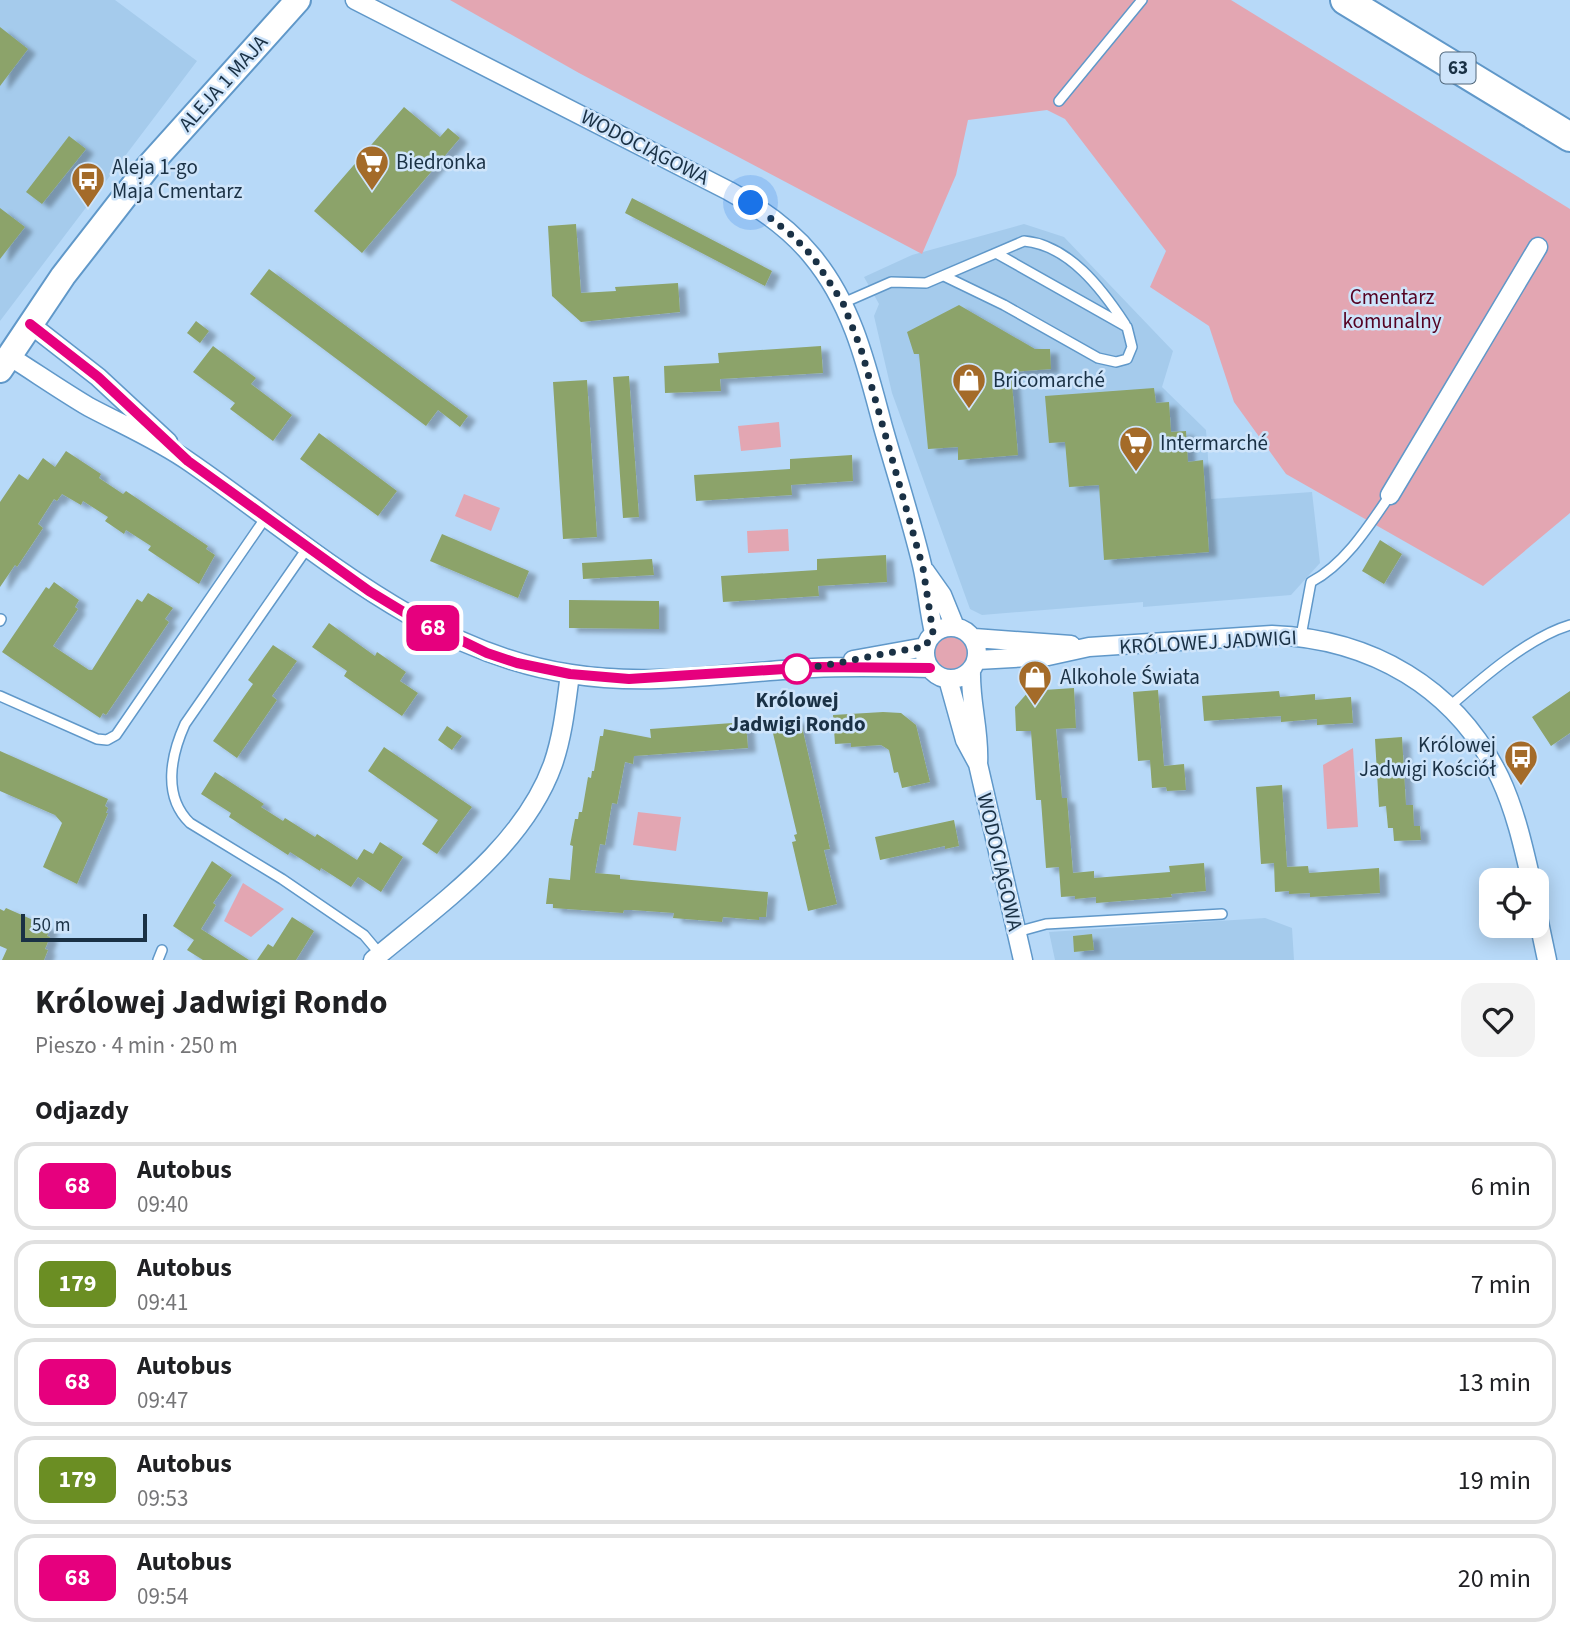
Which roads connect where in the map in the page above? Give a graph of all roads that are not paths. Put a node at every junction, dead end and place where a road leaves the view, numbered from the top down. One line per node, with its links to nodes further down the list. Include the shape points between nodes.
1 (299, 0): 11 (street, ALEJA 1 MAJA, via 147,167)
2 (355, 0): 10 (street, WODOCIĄGOWA, via 751,203 807,250)
3 (1142, 0): 5 (lane)
4 (1345, 0): 6 (main road, 63)
5 (1059, 101)
6 (1570, 136)
7 (1538, 247): 15 (street)
8 (996, 253): 9 (lane); 12 (lane); 12 (lane, via 1024,241 1040,242 1056,251 1087,275)
9 (944, 276): 10 (lane, via 926,283 891,282); 12 (lane, via 1098,358 1127,359 1132,347)
10 (843, 303): 18 (street, WODOCIĄGOWA, via 861,349)
11 (30, 324): 13 (street, ALEJA 1 MAJA); 14 (street, via 98,377)
12 (1126, 327)
13 (5, 363): 14 (street)
14 (188, 461): 16 (street)
15 (1390, 495): 21 (lane, via 1340,559 1311,582)
16 (266, 517): 17 (street); 30 (lane, via 116,735 97,739)
17 (308, 547): 28 (street, via 369,591 462,642 517,663); 38 (lane, via 185,724 174,755 172,787 179,811 190,823 282,878 364,935)
18 (923, 568): 20 (street, WODOCIĄGOWA, via 942,595); 23 (street, WODOCIĄGOWA)
19 (1570, 625): 31 (lane, via 1527,646)
20 (955, 627): 22 (street); 23 (street, via 943,628)
21 (1301, 636): 24 (street, KRÓLOWEJ JADWIGI); 31 (street, KRÓLOWEJ JADWIGI, via 1375,656 1425,686)
22 (974, 638): 24 (street, KRÓLOWEJ JADWIGI); 25 (street, via 978,653)
23 (929, 640): 26 (street); 27 (street, via 925,654)
24 (1089, 647): 25 (street, KRÓLOWEJ JADWIGI)
25 (974, 666): 29 (street, via 964,676); 32 (street, WODOCIĄGOWA, via 970,685 980,743)
26 (815, 667): 27 (street); 28 (street, via 629,679)
27 (930, 668): 29 (street)
28 (570, 674): 38 (street, via 558,748 531,808 495,856)
29 (947, 679): 32 (street, WODOCIĄGOWA, via 965,740)
30 (0, 696)
31 (1449, 707): 33 (street, KRÓLOWEJ JADWIGI, via 1500,778)
32 (978, 764): 35 (street, WODOCIĄGOWA)
33 (1528, 868)
34 (1222, 914): 35 (lane, via 1046,924)
35 (1017, 932): 40 (street, WODOCIĄGOWA)
36 (1542, 938): 41 (street)
37 (162, 950): 39 (lane)
38 (377, 957)
39 (158, 960)
40 (1023, 960)
41 (1547, 960)

